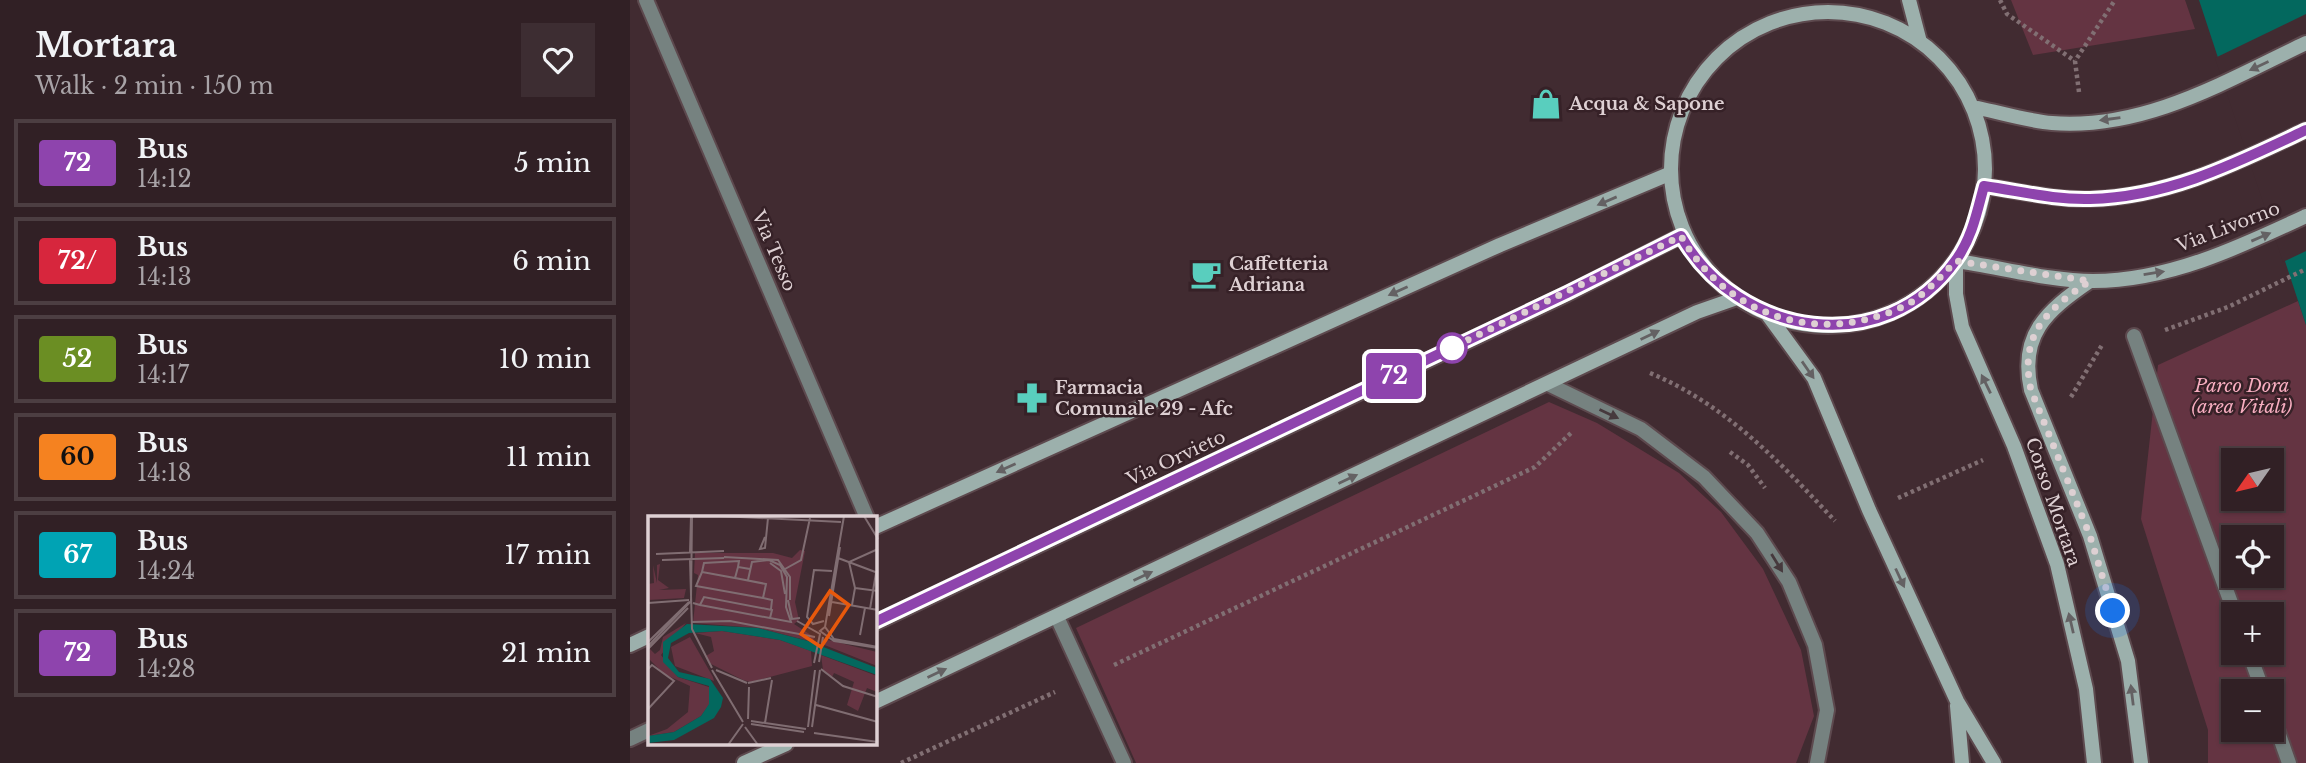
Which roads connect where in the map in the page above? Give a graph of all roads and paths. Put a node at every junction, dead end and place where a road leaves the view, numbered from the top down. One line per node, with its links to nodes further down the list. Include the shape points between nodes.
1 (646, 0): 24 (street, Via Tesso)
2 (1909, 0): 5 (main road)
3 (2000, 0): 7 (path, via 2007,14)
4 (1804, 4): 5 (main road, via 1861,14 1898,27); 10 (main road, via 1756,31 1722,58 1702,83 1674,142)
5 (1920, 42): 8 (main road, via 1961,82)
6 (2306, 43): 8 (main road, one-way to 8, via 2177,105 2135,115 2052,123)
7 (2075, 61)
8 (1978, 108): 11 (main road, via 1987,154)
9 (2306, 130): 11 (street, via 2168,189 2089,200)
10 (1670, 174): 13 (main road, via 1672,209); 25 (main road, one-way to 25)
11 (1984, 186): 14 (main road, via 1973,230)
12 (2306, 216): 17 (main road, Via Livorno, one-way to 12, via 2169,270 2216,256)
13 (1681, 236): 18 (main road, via 1707,273); 29 (street, Via Orvieto)
14 (1956, 261): 17 (main road, Via Livorno); 19 (main road, via 1912,302 1888,314 1846,324 1802,324); 45 (main road, Corso Mortara, one-way to 14, via 2086,690 2057,564 2014,446 1962,327)
15 (2306, 269): 16 (path)
16 (2291, 275)
17 (2090, 281): 46 (main road, one-way to 17, via 2128,661 2090,536 2031,390 2026,366 2029,345 2040,324 2064,298)
18 (1737, 298): 19 (main road); 22 (main road, one-way to 18, via 1697,312)
19 (1768, 315): 34 (main road, one-way to 34, via 1814,378)
20 (2134, 336): 27 (street)
21 (1646, 371): 26 (path, via 1681,386 1770,451)
22 (1548, 384): 23 (street); 28 (main road, one-way to 22)
23 (1597, 408): 32 (path, via 1535,467); 42 (street, one-way to 42, via 1641,429 1704,477 1757,533 1789,582 1815,645 1827,710)
24 (866, 516)
25 (877, 526)
26 (1840, 526)
27 (2231, 602)
28 (1057, 617): 32 (street); 33 (main road, one-way to 28)
29 (877, 621)
30 (648, 636): 31 (main road)
31 (630, 645)
32 (1086, 678): 40 (path); 41 (street)
33 (877, 701)
34 (1957, 701): 43 (main road); 44 (main road)
35 (648, 730): 36 (street)
36 (630, 739)
37 (2282, 742): 47 (street)
38 (782, 746): 39 (main road)
39 (744, 763)
40 (901, 763)
41 (1124, 763)
42 (1817, 763)
43 (1962, 763)
44 (1994, 763)
45 (2094, 763)
46 (2141, 763)
47 (2289, 763)

